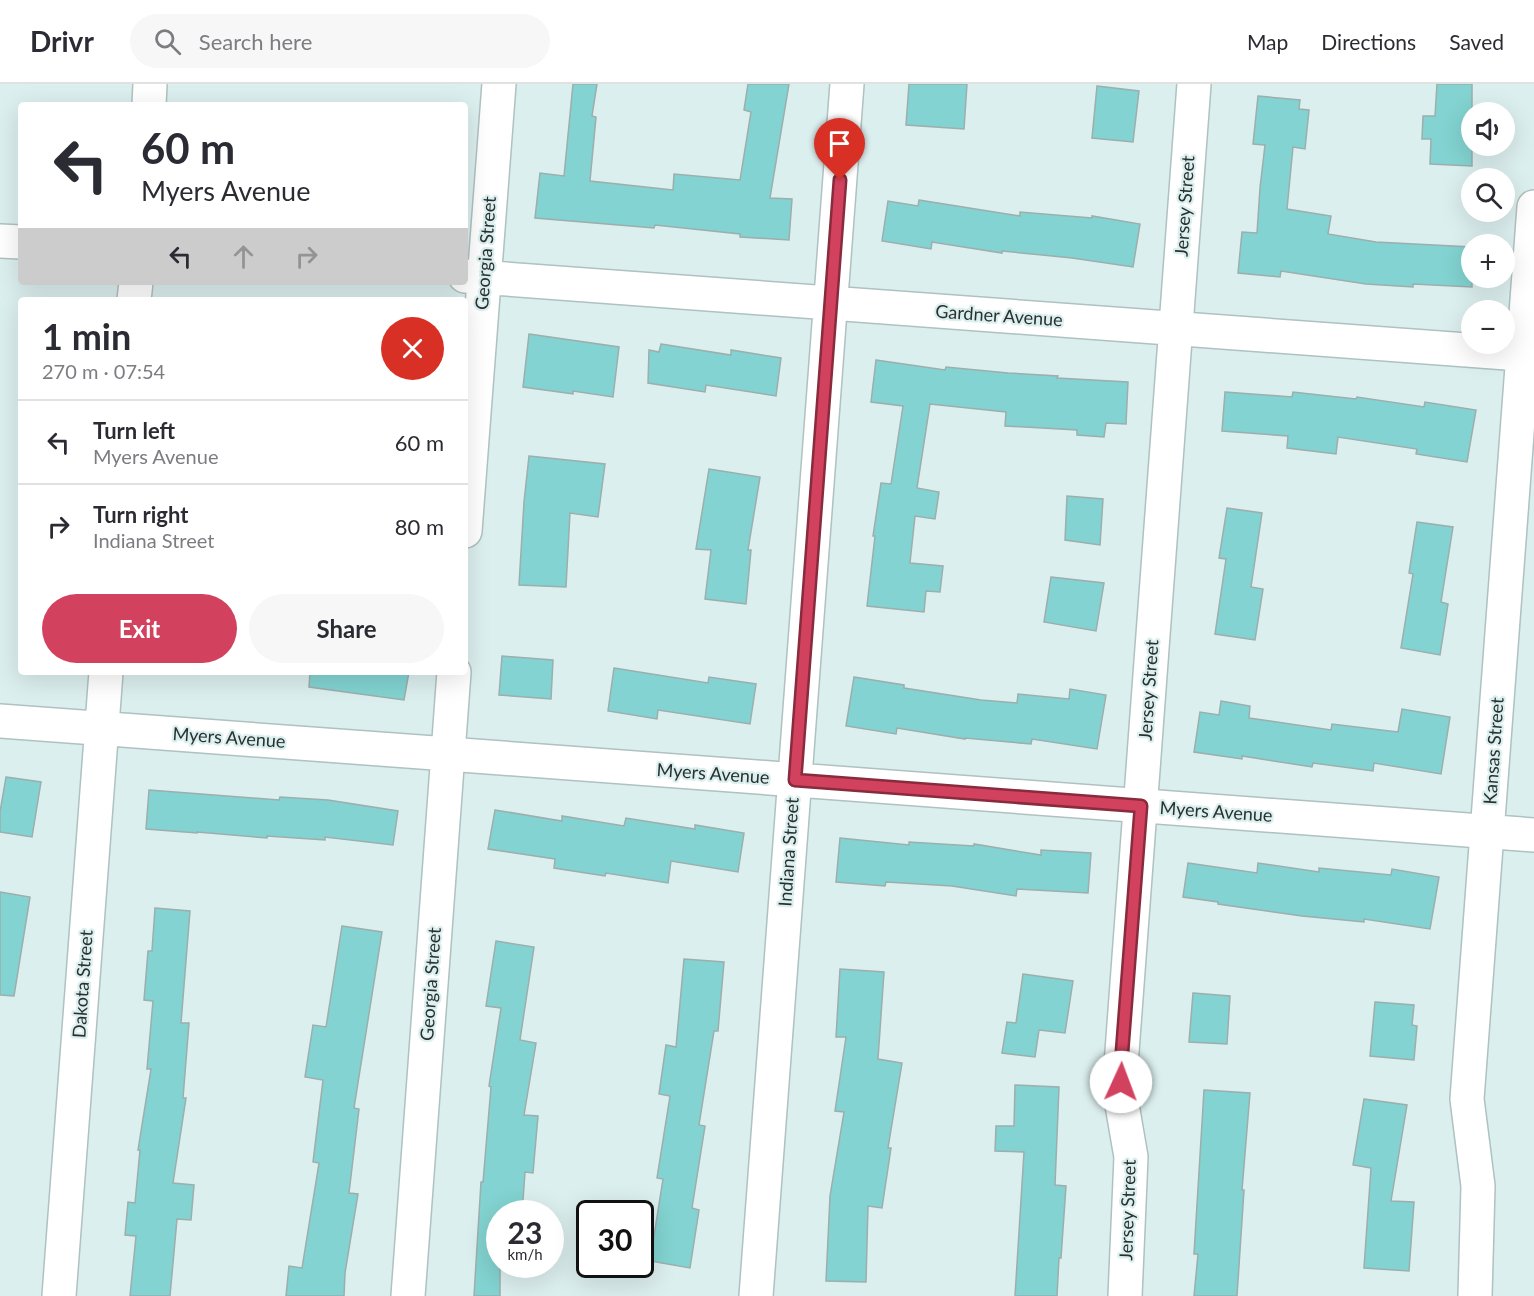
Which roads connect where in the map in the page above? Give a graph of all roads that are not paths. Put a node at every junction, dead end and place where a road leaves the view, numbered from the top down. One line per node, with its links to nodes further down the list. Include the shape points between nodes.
1 (150, 84): 5 (street)
2 (499, 84): 9 (street, Georgia Street)
3 (847, 84): 10 (street, Indiana Street)
4 (1194, 84): 11 (street, Jersey Street)
5 (149, 102)
6 (1534, 207): 12 (street, Kansas Street)
7 (0, 241): 8 (street)
8 (18, 242)
9 (475, 276): 10 (street, Gardner Avenue); 13 (street, Georgia Street)
10 (830, 303): 11 (street, Gardner Avenue); 19 (street, Indiana Street)
11 (1176, 329): 12 (street, Gardner Avenue); 20 (street, Jersey Street)
12 (1528, 355): 21 (street, Kansas Street)
13 (468, 454)
14 (106, 675): 17 (street, Dakota Street)
15 (454, 675): 18 (street, Georgia Street)
16 (0, 722): 17 (street, Myers Avenue)
17 (102, 729): 18 (street, Myers Avenue); 23 (street, Dakota Street)
18 (448, 754): 19 (street, Myers Avenue); 24 (street, Georgia Street)
19 (795, 780): 20 (street, Myers Avenue); 25 (street, Indiana Street)
20 (1141, 806): 21 (street, Myers Avenue); 26 (street, Jersey Street, via 1121,1065 1121,1099 1131,1157)
21 (1488, 832): 22 (street, Myers Avenue); 27 (street, Kansas Street, via 1467,1099 1478,1186)
22 (1534, 836)
23 (59, 1296)
24 (408, 1296)
25 (756, 1296)
26 (1125, 1296)
27 (1475, 1296)

